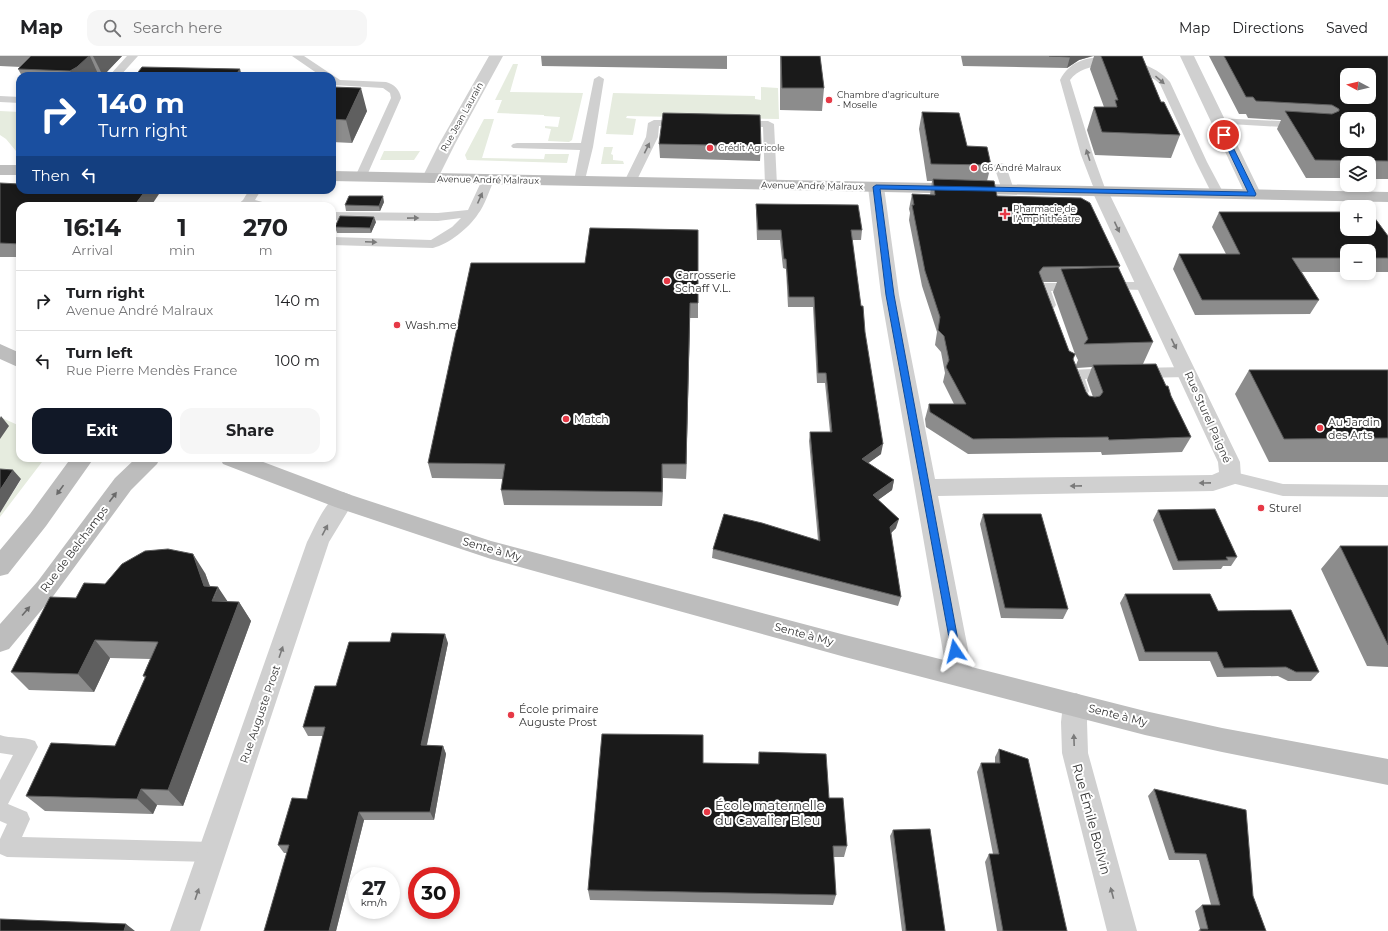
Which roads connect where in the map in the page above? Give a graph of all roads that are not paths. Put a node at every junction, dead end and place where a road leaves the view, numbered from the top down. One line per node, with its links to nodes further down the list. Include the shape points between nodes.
1 (133, 56): 5 (lane)
2 (297, 56): 6 (lane)
3 (496, 56): 22 (street, Rue Jean Laurain)
4 (1187, 56): 11 (street)
5 (118, 72)
6 (322, 72)
7 (599, 79): 16 (lane)
8 (336, 82): 21 (lane, via 386,85 395,92 396,98)
9 (0, 99): 10 (lane)
10 (16, 100)
11 (1218, 121): 14 (lane); 31 (street)
12 (698, 123): 25 (lane, one-way to 12, via 652,137 654,122)
13 (727, 124): 26 (lane, via 768,124)
14 (1308, 126)
15 (517, 146): 16 (lane)
16 (587, 147): 24 (lane)
17 (1000, 166): 28 (lane)
18 (0, 170): 19 (street)
19 (16, 170)
20 (336, 176): 21 (street, Avenue André Malraux)
21 (361, 177): 22 (street, Avenue André Malraux)
22 (430, 178): 23 (street, Avenue André Malraux)
23 (488, 180): 24 (street, Avenue André Malraux); 33 (lane, one-way to 23)
24 (580, 181): 25 (street, Avenue André Malraux)
25 (630, 182): 26 (street, Avenue André Malraux)
26 (771, 185): 27 (street, Avenue André Malraux)
27 (876, 187): 28 (street, Avenue André Malraux); 46 (street, via 890,295)
28 (1008, 190): 29 (street, Avenue André Malraux)
29 (1100, 192): 30 (street, Avenue André Malraux); 30 (lane, one-way to 30, via 1065,80 1074,66 1082,62 1107,60 1133,64 1164,82); 36 (street, Rue Sturel Paigné, one-way to 36)
30 (1218, 194): 31 (street, Avenue André Malraux)
31 (1253, 194): 32 (street, Avenue André Malraux)
32 (1388, 197)
33 (473, 213): 34 (lane, one-way to 33, via 438,217); 35 (lane, one-way to 33, via 433,244 456,230)
34 (336, 216)
35 (336, 241)
36 (1145, 286): 37 (lane, via 1043,288); 40 (street, Rue Sturel Paigné, one-way to 40)
37 (1054, 318)
38 (0, 351): 39 (street)
39 (16, 359)
40 (1186, 372): 41 (lane, via 1076,374); 45 (street, Rue Sturel Paigné, via 1229,462)
41 (1088, 406)
42 (80, 462): 49 (street, one-way to 49)
43 (145, 462): 50 (street, Rue de Belchamps, one-way to 43, via 46,588 124,484)
44 (242, 462): 48 (street, Sente à My)
45 (1230, 477): 46 (street, Rue Sturel Paigné, one-way to 46, via 1213,483); 47 (lane, via 1283,490)
46 (926, 488): 51 (street)
47 (1388, 491)
48 (343, 501): 51 (street, Sente à My, via 491,550); 57 (street, Rue Auguste Prost, one-way to 48, via 318,542)
49 (0, 567)
50 (0, 641)
51 (960, 675): 52 (street, Sente à My)
52 (1076, 705): 54 (street, Sente à My, via 1222,740); 59 (street, Rue Émile Boilvin, one-way to 52, via 1075,753)
53 (0, 744): 55 (lane, via 28,747)
54 (1388, 772)
55 (0, 800)
56 (0, 811): 57 (lane, via 20,819 7,847)
57 (212, 852): 58 (street, Rue Auguste Prost, one-way to 57)
58 (185, 931)
59 (1122, 931)

